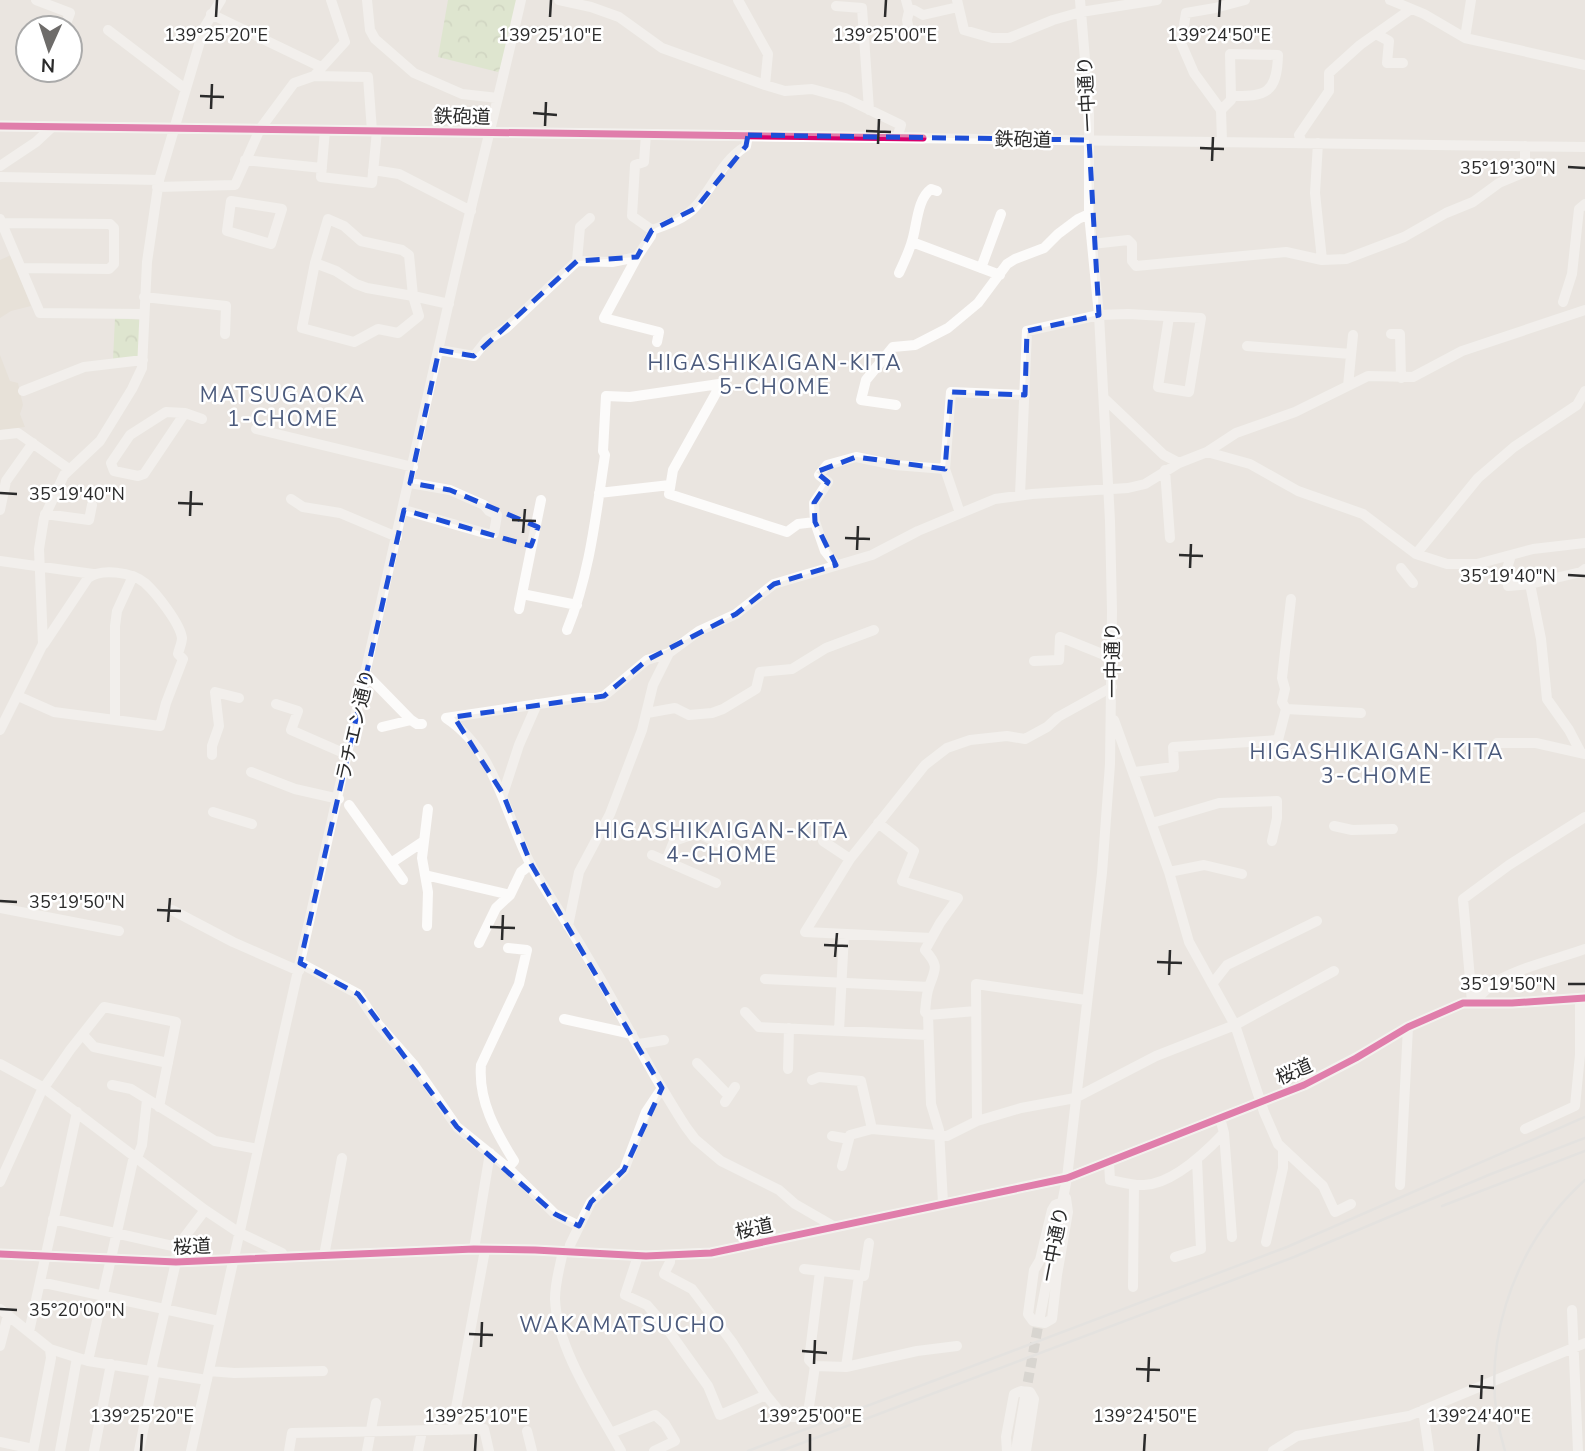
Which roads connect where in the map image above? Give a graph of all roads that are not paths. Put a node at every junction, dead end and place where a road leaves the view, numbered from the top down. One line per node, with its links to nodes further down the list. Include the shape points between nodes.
1 (36, 0): 20 (street)
2 (221, 0): 21 (street)
3 (331, 0): 28 (street, via 345,40)
4 (367, 0): 33 (street, via 374,39 414,73 462,93)
5 (521, 0): 33 (street, ラチエン通り)
6 (559, 0): 30 (street, via 619,18 662,48)
7 (738, 0): 30 (street, via 768,54)
8 (906, 0): 18 (street)
9 (1080, 0): 19 (street, 一中通り)
10 (1157, 0): 19 (street)
11 (1245, 0): 15 (street)
12 (1390, 0): 16 (street)
13 (1471, 0): 25 (street)
14 (958, 3): 18 (street, via 923,15); 19 (street, via 964,30 992,38 1009,38)
15 (1216, 4): 35 (street, via 1186,13 1181,43 1194,73)
16 (1407, 5): 24 (street); 25 (street)
17 (836, 6): 34 (street, via 862,8)
18 (909, 11): 23 (street)
19 (1081, 12): 46 (street, 一中通り)
20 (70, 14)
21 (211, 14): 28 (street); 31 (street)
22 (108, 30): 31 (street)
23 (909, 31)
24 (1376, 34): 26 (street, via 1389,41 1387,63); 48 (street, via 1329,73 1329,91 1299,135)
25 (1465, 38): 27 (street)
26 (1403, 63)
27 (1585, 65)
28 (321, 67): 29 (street)
29 (314, 76): 39 (street, via 294,83); 41 (street, via 368,76)
30 (765, 85): 34 (street, via 785,91 813,89)
31 (184, 88): 38 (street)
32 (1231, 96): 32 (street, via 1230,54 1278,55 1268,92 1257,97); 35 (street)
33 (498, 98): 42 (street, ラチエン通り)
34 (869, 110): 45 (street, via 901,125)
35 (1221, 110): 47 (street)
36 (0, 126): 37 (street, 鉄砲道)
37 (52, 127): 38 (street, 鉄砲道); 53 (street)
38 (172, 128): 39 (street, 鉄砲道); 57 (street)
39 (260, 129): 40 (street, 鉄砲道); 52 (street)
40 (326, 130): 41 (street, 鉄砲道); 54 (street)
41 (375, 131): 42 (street, 鉄砲道); 55 (street)
42 (490, 132): 43 (street, 鉄砲道); 62 (street, ラチエン通り)
43 (646, 134): 44 (street, 鉄砲道); 67 (street, via 644,162 635,165 632,216)
44 (748, 135): 45 (street, 鉄砲道); 67 (street, via 746,146 714,178 695,208)
45 (897, 138): 46 (street, 鉄砲道)
46 (1089, 140): 47 (street, 鉄砲道); 64 (street, 一中通り)
47 (1222, 142): 48 (street, 鉄砲道)
48 (1302, 143): 49 (street, 鉄砲道)
49 (1318, 143): 50 (street, 鉄砲道); 71 (street, via 1315,193)
50 (1525, 146): 51 (street, 鉄砲道); 71 (street, via 1525,172 1473,202 1355,257)
51 (1585, 147)
52 (245, 160): 54 (street); 58 (street)
53 (0, 166)
54 (322, 168): 55 (street, via 321,177 372,183)
55 (373, 170): 62 (street, via 400,174)
56 (0, 177): 57 (street)
57 (158, 183): 58 (street); 79 (street)
58 (235, 185): 60 (street)
59 (937, 191): 68 (street, via 927,192)
60 (231, 201): 60 (street, via 227,231 271,244 282,209)
61 (1585, 204): 80 (street, via 1579,209 1573,274)
62 (471, 211): 81 (street, ラチエン通り)
63 (1002, 214): 75 (street)
64 (1089, 214): 69 (street, 一中通り); 77 (street, via 1044,248 1007,264)
65 (590, 218): 72 (street, via 580,228)
66 (1, 221): 74 (street); 74 (street, via 110,224 114,228 114,264 109,269)
67 (652, 230): 70 (street)
68 (912, 242): 75 (street); 76 (street)
69 (1092, 244): 71 (street, via 1128,240 1136,266 1286,252); 84 (street, 一中通り)
70 (637, 257): 72 (street); 89 (street, via 604,318 659,332)
71 (1322, 260)
72 (577, 261): 91 (street, via 474,356)
73 (315, 263): 78 (street, via 356,285); 78 (street, via 328,219 361,241 409,255); 78 (street, via 302,328 354,342 378,329 398,333 419,316)
74 (21, 268): 83 (street, via 40,313)
75 (981, 268): 77 (street)
76 (899, 273)
77 (1000, 275): 100 (street, via 978,303 948,328 915,345 893,347 872,372 861,400)
78 (413, 296): 81 (street)
79 (144, 297): 83 (street); 86 (street, via 226,306)
80 (1563, 302)
81 (449, 304): 91 (street, ラチエン通り)
82 (1585, 310): 94 (street, via 1462,351 1419,375)
83 (143, 314): 93 (street)
84 (1099, 315): 85 (street); 98 (street, via 1027,331); 99 (street, 一中通り)
85 (1169, 317): 85 (street, via 1158,387 1189,392 1201,318)
86 (225, 334)
87 (1391, 334): 94 (street, via 1400,334)
88 (1353, 335): 92 (street)
89 (657, 342)
90 (1247, 346): 92 (street)
91 (439, 350): 110 (street, ラチエン通り)
92 (1351, 354): 95 (street)
93 (143, 360): 96 (street, via 84,367); 105 (street, via 132,389)
94 (1401, 378): 95 (street, via 1375,375)
95 (1348, 386): 108 (street, via 1236,433)
96 (23, 391)
97 (1585, 391): 130 (street, via 1577,405 1514,447 1478,478)
98 (1025, 395): 111 (street, via 951,392); 118 (street)
99 (1104, 398): 109 (street, via 1164,455); 116 (street, 一中通り)
100 (896, 405)
101 (185, 413): 102 (street); 107 (street, via 166,412 130,435); 107 (street, via 144,474 114,471 111,463)
102 (202, 419)
103 (256, 429): 110 (street)
104 (0, 435): 106 (street, via 18,433)
105 (100, 441): 107 (street); 112 (street)
106 (33, 443): 112 (street); 122 (street, via 6,481)
107 (122, 446)
108 (1207, 452): 109 (street); 130 (street, via 1250,464 1298,491 1363,514)
109 (1179, 463): 113 (street)
110 (413, 467): 114 (street, ラチエン通り)
111 (945, 468): 124 (street); 126 (street, via 856,457 827,465 819,475 828,482 814,503)
112 (69, 469): 125 (street)
113 (1165, 470): 116 (street, via 1145,484); 128 (street)
114 (410, 483): 123 (street, ラチエン通り); 123 (street, via 450,490 484,505 497,515 494,533)
115 (670, 485): 117 (street); 117 (street, via 673,470 719,384 606,397); 126 (street, via 669,494 787,532 798,524)
116 (1108, 491): 118 (street); 149 (street, 一中通り)
117 (599, 494): 143 (street)
118 (1020, 495): 124 (street)
119 (291, 499): 127 (street)
120 (541, 500): 141 (street)
121 (92, 505): 125 (street, via 89,524)
122 (0, 510)
123 (404, 510): 127 (street, ラチエン通り)
124 (960, 513): 134 (street, via 886,550)
125 (45, 514): 133 (street)
126 (815, 522): 134 (street, via 825,551)
127 (397, 537): 151 (street, ラチエン通り)
128 (1170, 538)
129 (1585, 543): 131 (street)
130 (1416, 554): 131 (street, via 1466,566)
131 (1511, 555): 140 (street, via 1508,586)
132 (0, 561): 133 (street)
133 (39, 565): 137 (street); 147 (street)
134 (836, 565): 148 (street, via 774,584 736,614 699,631)
135 (1401, 568): 139 (street)
136 (1585, 569): 140 (street)
137 (93, 574): 138 (street); 147 (street)
138 (133, 576): 161 (street, via 115,626); 161 (street, via 144,582 168,612 182,639 178,654 183,659 160,726)
139 (1413, 583)
140 (1530, 584): 167 (street, via 1547,699)
141 (522, 594): 143 (street); 144 (street)
142 (1291, 599): 157 (street, via 1282,678)
143 (578, 605): 146 (street)
144 (519, 609)
145 (874, 629): 158 (street, via 826,648 792,669 760,673 756,688 723,709 689,715 675,708)
146 (568, 630)
147 (43, 644): 153 (street)
148 (668, 653): 156 (street, via 647,660 604,696); 158 (street, via 653,685)
149 (1112, 658): 150 (street, via 1060,637 1059,660); 152 (street, 一中通り)
150 (1034, 661)
151 (366, 674): 162 (street); 169 (street, ラチエン通り)
152 (1112, 687): 159 (street, 一中通り); 179 (street, via 1025,739 975,739 947,748 915,774)
153 (18, 696): 161 (street, via 54,712); 165 (street)
154 (239, 698): 168 (street, via 215,692 219,726)
155 (276, 704): 169 (street, via 298,711 291,730)
156 (537, 704): 172 (street); 172 (street, via 446,718 468,734)
157 (1286, 709): 160 (street); 171 (street, via 1278,740 1173,747 1174,767)
158 (647, 713): 202 (street, via 604,829 579,872)
159 (1112, 713): 171 (street); 216 (street, 一中通り, via 1105,838)
160 (1361, 713)
161 (115, 720)
162 (411, 720): 163 (street); 164 (street)
163 (422, 724)
164 (382, 727)
165 (0, 730)
166 (1497, 743): 167 (street, via 1536,743)
167 (1583, 753)
168 (212, 755)
169 (348, 755): 173 (street, ラチエン通り)
170 (251, 772): 173 (street)
171 (1135, 772): 178 (street)
172 (503, 794): 191 (street)
173 (339, 799): 209 (street, ラチエン通り)
174 (349, 804): 190 (street)
175 (428, 809): 183 (street)
176 (214, 812): 180 (street)
177 (1585, 817): 217 (street, via 1463,899)
178 (1152, 822): 185 (street, via 1219,803 1277,801); 192 (street)
179 (878, 823): 187 (street); 205 (street, via 914,851 902,881 958,898)
180 (253, 824)
181 (1334, 826): 182 (street)
182 (1393, 829)
183 (424, 841): 190 (street); 194 (street)
184 (823, 841): 187 (street)
185 (1272, 841)
186 (652, 855): 189 (street)
187 (850, 859): 204 (street, via 805,932)
188 (740, 860): 189 (street, via 735,850 697,833 674,841)
189 (666, 861): 196 (street)
190 (391, 863): 195 (street)
191 (531, 864): 197 (street, via 521,872); 202 (street)
192 (1169, 872): 193 (street, via 1204,865); 213 (street, via 1189,942)
193 (1242, 874)
194 (425, 875): 197 (street); 201 (street)
195 (403, 880)
196 (716, 883)
197 (510, 895): 206 (street, via 491,916)
198 (0, 908): 203 (street)
199 (172, 910): 209 (street, via 233,942)
200 (1317, 921): 213 (street, via 1227,965)
201 (427, 926)
202 (568, 926): 226 (street)
203 (119, 931)
204 (844, 934): 205 (street); 212 (street)
205 (931, 938): 214 (street, via 925,950 935,961 936,974)
206 (479, 943)
207 (508, 948): 261 (street, via 527,950 523,973 480,1075 493,1126 514,1161)
208 (1585, 949): 217 (street, via 1505,977)
209 (300, 967): 253 (street, ラチエン通り); 255 (street, via 358,995 457,1127)
210 (1334, 971): 222 (street)
211 (765, 979): 212 (street)
212 (842, 982): 214 (street); 225 (street)
213 (1212, 984): 222 (street)
214 (929, 986): 220 (street)
215 (1583, 998): 217 (street); 248 (street, via 1575,1106)
216 (1086, 1000): 218 (street, via 976,984); 240 (street, 一中通り)
217 (1472, 1002): 223 (street, 桜道)
218 (976, 1011): 220 (street); 246 (street)
219 (745, 1012): 224 (street, via 759,1027)
220 (928, 1015): 228 (street)
221 (564, 1019): 226 (street)
222 (1235, 1025): 240 (street, via 1156,1056); 242 (street)
223 (1408, 1027): 242 (street, 桜道, via 1330,1072); 265 (street)
224 (789, 1028): 225 (street); 234 (street)
225 (839, 1031): 228 (street)
226 (632, 1034): 230 (street)
227 (83, 1035): 232 (street, via 94,1047); 232 (street, via 104,1007 177,1023); 237 (street)
228 (928, 1035): 251 (street, via 931,1104)
229 (664, 1040): 230 (street)
230 (639, 1044): 238 (street)
231 (0, 1063): 237 (street)
232 (168, 1063): 243 (street)
233 (697, 1063): 239 (street)
234 (788, 1069)
235 (812, 1080): 247 (street, via 861,1081)
236 (112, 1086): 241 (street, via 131,1089)
237 (44, 1088): 244 (street); 263 (street)
238 (662, 1088): 271 (street, via 646,1112 625,1170 591,1202); 272 (street, via 695,1139 721,1161)
239 (730, 1095)
240 (1075, 1098): 246 (street); 262 (street, 一中通り)
241 (147, 1100): 243 (street); 256 (street, via 142,1145)
242 (1261, 1102): 245 (street, 桜道); 254 (street)
243 (159, 1107): 253 (street, via 215,1141)
244 (77, 1112): 256 (street); 270 (street)
245 (1220, 1118): 249 (street); 259 (street, 桜道)
246 (977, 1121): 251 (street)
247 (872, 1129): 251 (street); 252 (street)
248 (1525, 1129)
249 (1223, 1133): 258 (street); 275 (street)
250 (832, 1136): 252 (street)
251 (938, 1136): 267 (street)
252 (849, 1139): 260 (street)
253 (258, 1149): 273 (street, ラチエン通り)
254 (1283, 1149): 268 (street, via 1323,1186 1335,1212); 276 (street)
255 (490, 1153): 261 (street); 279 (street)
256 (135, 1157): 269 (street); 274 (street)
257 (342, 1158): 282 (street)
258 (1197, 1160): 264 (street, via 1162,1180); 286 (street, via 1201,1249)
259 (1109, 1162): 262 (street, 桜道); 264 (street, via 1110,1180)
260 (842, 1166)
261 (508, 1168): 271 (street, via 555,1214)
262 (1067, 1178): 266 (street, 一中通り); 267 (street, 桜道)
263 (0, 1182)
264 (1134, 1185): 295 (street)
265 (1400, 1185)
266 (1064, 1196): 266 (street, via 1068,1212 1052,1319 1033,1321 1028,1314 1034,1270 1052,1210); 300 (street, 一中通り)
267 (943, 1203): 272 (street, 桜道)
268 (1350, 1204)
269 (205, 1210): 273 (street); 278 (street)
270 (53, 1219): 274 (street); 285 (street)
271 (579, 1226): 280 (street)
272 (835, 1227): 284 (street, 桜道, via 711,1253)
273 (238, 1232): 287 (street); 289 (street, ラチエン通り)
274 (116, 1234): 278 (street); 288 (street)
275 (1232, 1237)
276 (1266, 1242)
277 (869, 1243): 293 (street, via 864,1276)
278 (177, 1247): 290 (street)
279 (480, 1250): 280 (street, 桜道); 282 (street, 桜道); 320 (street)
280 (566, 1251): 283 (street, 桜道); 324 (street, via 555,1283 556,1310 571,1357)
281 (0, 1254): 285 (street, 桜道)
282 (324, 1256): 287 (street, 桜道)
283 (638, 1256): 284 (street, 桜道); 316 (street, via 625,1295 647,1305 666,1327 708,1386 720,1415)
284 (670, 1256): 316 (street, via 664,1274 692,1289)
285 (45, 1257): 288 (street, 桜道); 294 (street)
286 (1175, 1257)
287 (285, 1258): 289 (street, 桜道)
288 (111, 1260): 290 (street, 桜道); 296 (street)
289 (233, 1260): 290 (street, 桜道); 301 (street, ラチエン通り)
290 (176, 1262): 297 (street)
291 (804, 1269): 292 (street)
292 (820, 1271): 293 (street); 311 (street, via 809,1360)
293 (859, 1276): 312 (street)
294 (40, 1282): 296 (street); 302 (street)
295 (1133, 1287)
296 (103, 1296): 297 (street); 309 (street)
297 (165, 1310): 301 (street); 313 (street)
298 (1572, 1310): 307 (street)
299 (4, 1312): 302 (street); 304 (street)
300 (1040, 1316)
301 (219, 1321): 315 (street, ラチエン通り)
302 (29, 1332): 306 (street)
303 (1585, 1343): 307 (street)
304 (0, 1346)
305 (957, 1346): 312 (street)
306 (50, 1349): 308 (street); 327 (street)
307 (1572, 1349): 319 (street); 345 (street)
308 (77, 1358): 309 (street); 329 (street)
309 (88, 1361): 310 (street)
310 (111, 1364): 313 (street); 330 (street)
311 (815, 1366): 312 (street); 316 (street, via 808,1413 803,1417 784,1417)
312 (846, 1367)
313 (153, 1370): 315 (street); 331 (street)
314 (323, 1371): 315 (street)
315 (208, 1376): 332 (street, ラチエン通り)
316 (766, 1395)
317 (1025, 1397): 340 (street)
318 (376, 1403): 323 (street)
319 (1423, 1410): 325 (street, via 1385,1422); 344 (street)
320 (452, 1430): 321 (street); 336 (street, via 484,1429)
321 (422, 1431): 323 (street); 335 (street)
322 (527, 1431): 337 (street)
323 (371, 1432): 333 (street, via 292,1433); 334 (street)
324 (611, 1433): 328 (street); 338 (street, via 655,1415 675,1441)
325 (1292, 1438): 342 (street); 343 (street)
326 (0, 1442): 327 (street)
327 (33, 1450)
328 (616, 1450)
329 (60, 1451)
330 (94, 1451)
331 (139, 1451)
332 (191, 1451)
333 (289, 1451)
334 (367, 1451)
335 (418, 1451)
336 (489, 1451)
337 (532, 1451)
338 (654, 1451)
339 (1007, 1451): 341 (street, via 1014,1394 1021,1391 1030,1392 1034,1399)
340 (1016, 1451)
341 (1026, 1451)
342 (1273, 1451)
343 (1293, 1451)
344 (1429, 1451)
345 (1578, 1451)

